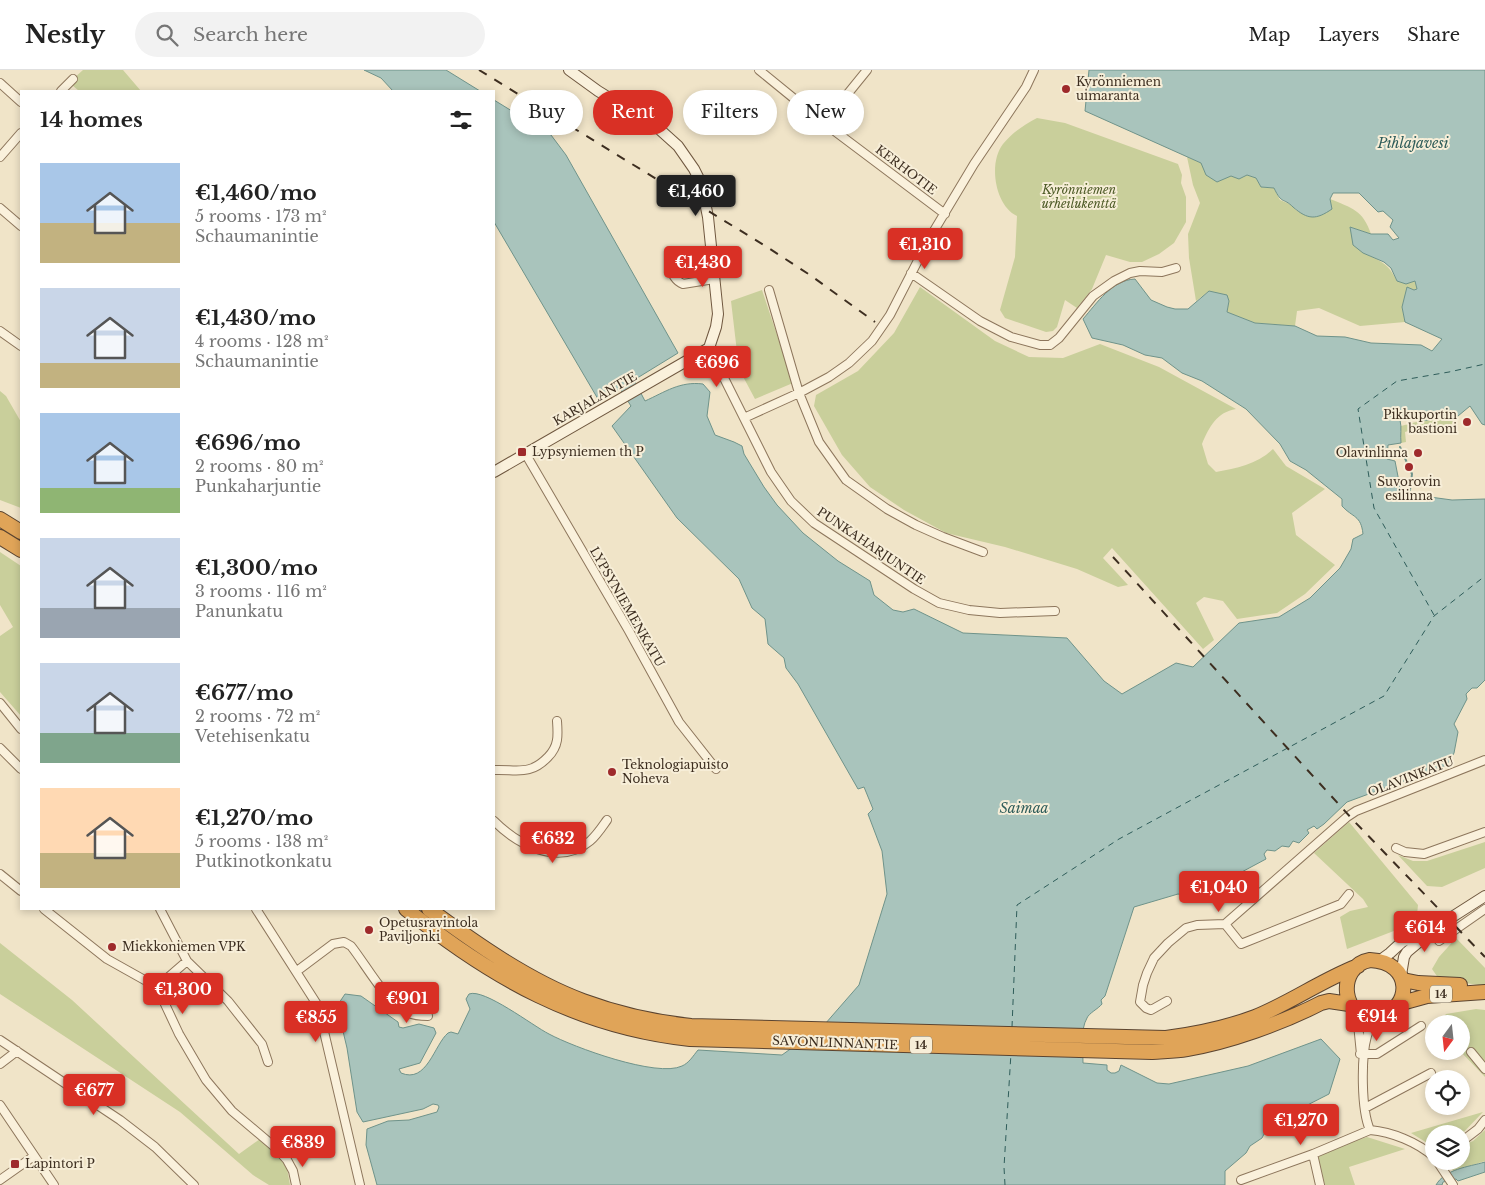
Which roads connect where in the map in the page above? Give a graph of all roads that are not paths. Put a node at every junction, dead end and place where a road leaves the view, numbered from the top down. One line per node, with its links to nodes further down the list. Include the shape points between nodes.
1 (570, 70): 20 (street, via 658,128 684,154 706,200)
2 (759, 70): 9 (street, KERHOTIE)
3 (866, 70): 8 (street)
4 (1034, 70): 15 (street)
5 (73, 79): 7 (street)
6 (0, 83): 10 (street)
7 (62, 90)
8 (850, 90)
9 (787, 93)
10 (20, 101)
11 (20, 134): 13 (street)
12 (840, 135): 15 (street, KERHOTIE)
13 (0, 157)
14 (0, 208): 16 (street)
15 (945, 214): 19 (street)
16 (20, 225)
17 (668, 266): 20 (street, via 683,284)
18 (1176, 268): 19 (street, via 1130,273 1114,281 1094,296 1060,338 1050,345 1040,346 980,321)
19 (911, 273): 25 (street, via 872,342 849,363)
20 (714, 278): 24 (street, via 718,314)
21 (769, 290): 25 (street)
22 (0, 331): 23 (street)
23 (20, 345)
24 (708, 348): 26 (street, PUNKAHARJUNTIE); 27 (street, KARJALANTIE)
25 (799, 393): 26 (street); 33 (street, via 819,442 846,480 916,525)
26 (744, 418): 34 (street, PUNKAHARJUNTIE, via 771,472 791,501 814,523 914,589 939,603 969,610 1000,613)
27 (525, 453): 28 (street, KARJALANTIE); 41 (street, LYPSYNIEMENKATU, via 680,722)
28 (495, 470)
29 (0, 519): 30 (highway)
30 (20, 531)
31 (0, 538): 32 (highway)
32 (20, 549)
33 (983, 552)
34 (1055, 611)
35 (0, 703): 37 (street)
36 (557, 721): 42 (street, via 555,750 539,767)
37 (20, 728)
38 (0, 748): 40 (street)
39 (1485, 760): 57 (street, OLAVINKATU, via 1361,808)
40 (20, 768)
41 (716, 769)
42 (495, 770)
43 (607, 820): 44 (street, via 581,847 554,853 524,844)
44 (495, 822)
45 (1485, 832): 46 (street, via 1424,854)
46 (1396, 848)
47 (0, 874): 48 (street)
48 (20, 890)
49 (1349, 894): 57 (street, via 1341,904 1241,944)
50 (1485, 896): 58 (street)
51 (1485, 909): 59 (street)
52 (45, 910): 65 (street, via 107,959)
53 (161, 910): 60 (street)
54 (257, 910): 63 (street)
55 (407, 910): 73 (highway, SAVONLINNANTIE / 14, via 487,968 528,992 615,1026 660,1036)
56 (430, 910): 73 (highway, SAVONLINNANTIE / 14, via 505,961 582,1000)
57 (1226, 924): 67 (street, via 1186,928 1154,958 1142,985 1140,1002 1152,1010)
58 (1438, 926): 61 (street, via 1411,937); 64 (street, via 1404,956)
59 (1439, 941)
60 (187, 961): 65 (street); 79 (street, via 228,1001 262,1044)
61 (1379, 961): 62 (highway, 14, via 1366,961); 64 (highway, 14, via 1392,966)
62 (1358, 966): 69 (highway, via 1347,986 1346,993); 75 (highway, SAVONLINNANTIE / 14, via 1257,1016)
63 (296, 971): 70 (street, via 333,944 344,942 351,946 394,1002 409,1013); 98 (street, via 318,1006)
64 (1402, 977): 66 (highway, 14, via 1418,983 1460,985); 68 (highway, via 1403,990)
65 (157, 987): 97 (street, via 206,1080 232,1111 287,1160)
66 (1485, 992): 68 (highway, 14, via 1427,996)
67 (1167, 1001)
68 (1398, 1004): 71 (highway, 14)
69 (1352, 1006): 71 (highway, 14, via 1368,1016); 75 (highway, SAVONLINNANTIE / 14, via 1329,1001 1321,1003 1218,1042 1184,1050); 78 (street)
70 (428, 1016)
71 (1380, 1016): 78 (street, via 1369,1030)
72 (1421, 1026): 78 (street, via 1377,1054)
73 (690, 1033): 75 (highway, SAVONLINNANTIE / 14)
74 (0, 1040): 76 (street)
75 (1152, 1045)
76 (18, 1051): 80 (street); 96 (street, via 141,1136)
77 (1471, 1052): 81 (street)
78 (1362, 1057): 84 (street)
79 (268, 1062)
80 (0, 1064)
81 (1485, 1069)
82 (1425, 1076): 84 (street)
83 (0, 1105): 90 (street)
84 (1365, 1108): 86 (street, via 1365,1120)
85 (1485, 1120): 87 (street)
86 (1370, 1130): 88 (street, via 1387,1132); 89 (street)
87 (1470, 1135)
88 (1425, 1151)
89 (1313, 1154): 92 (street); 99 (street)
90 (34, 1156): 93 (street); 95 (street)
91 (1443, 1170): 94 (street)
92 (1241, 1180)
93 (2, 1182)
94 (1452, 1184)
95 (54, 1185)
96 (194, 1185)
97 (296, 1185)
98 (360, 1185)
99 (1320, 1185)

